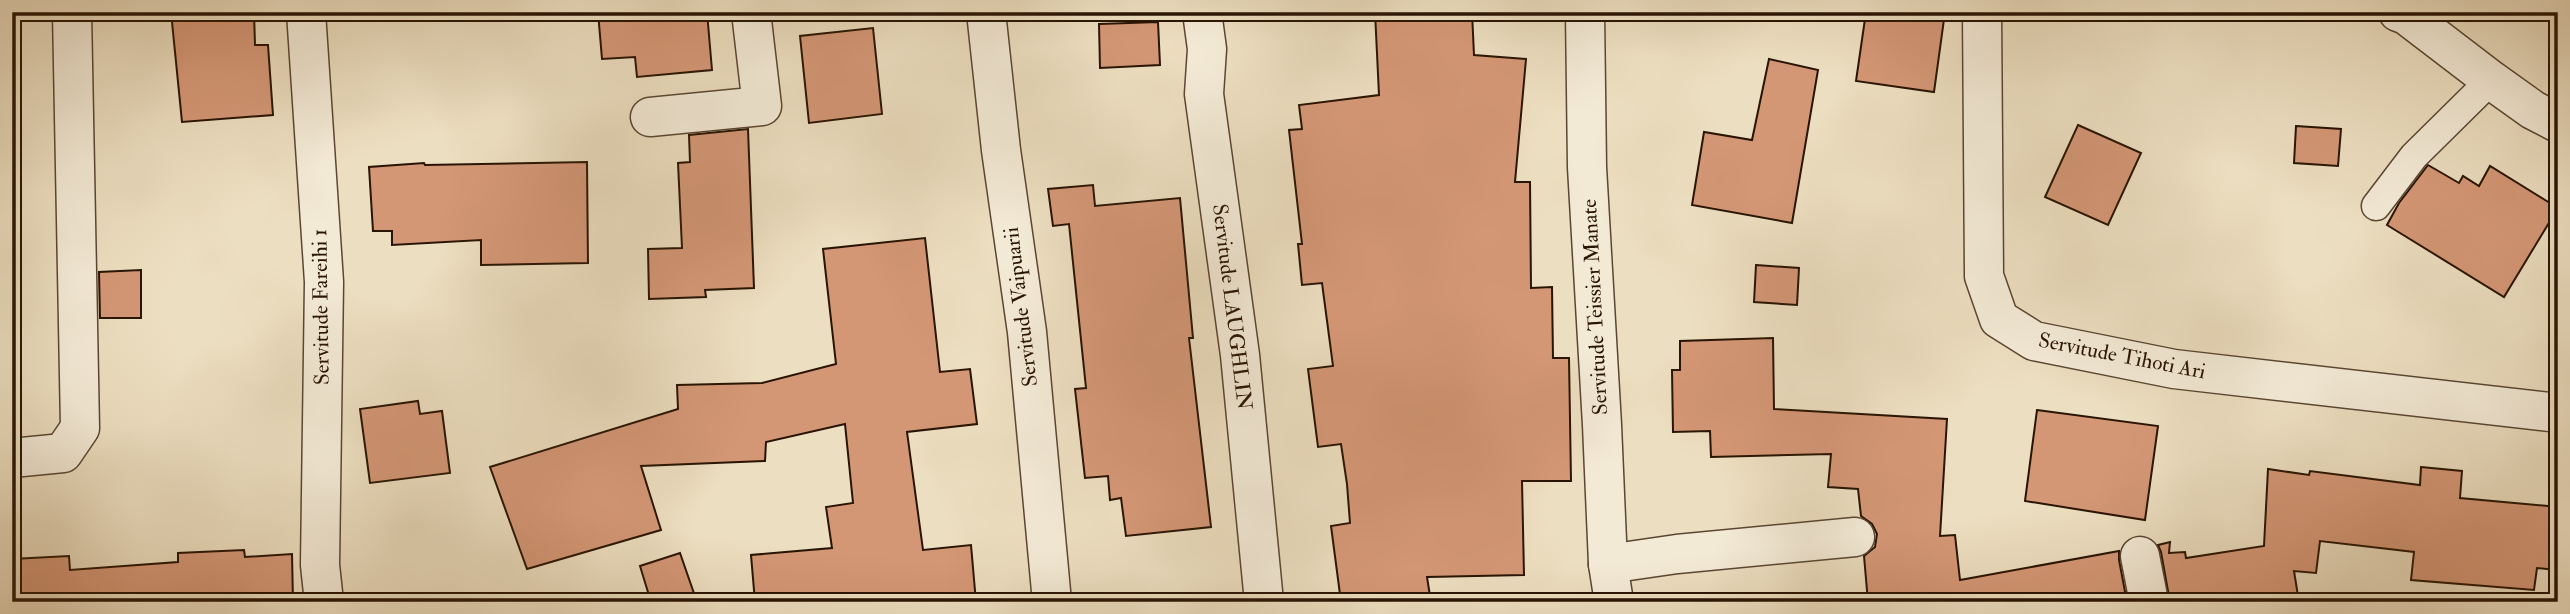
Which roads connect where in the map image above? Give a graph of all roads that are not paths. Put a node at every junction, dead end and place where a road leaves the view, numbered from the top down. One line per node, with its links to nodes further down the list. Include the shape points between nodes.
1 (72, 12): 14 (street, via 80,428 63,453)
2 (306, 12): 18 (street, Servitude Fareihi 1, via 324,282 320,565)
3 (751, 12): 10 (street, via 762,106)
4 (986, 12): 19 (street, Servitude Vaipuarii, via 1027,332)
5 (1202, 12): 20 (street, Servitude LAUGHLIN, via 1207,50 1204,94 1240,355)
6 (1585, 12): 17 (street, Servitude Teissier Manate, via 1587,167)
7 (1982, 12): 13 (street, Servitude Tihoti Ari, via 1984,276 1999,319 2034,341 2174,369)
8 (2404, 13): 9 (street)
9 (2491, 80): 11 (street); 12 (lane, via 2414,156)
10 (650, 117)
11 (2558, 123)
12 (2376, 205)
13 (2558, 413)
14 (12, 458)
15 (1855, 537): 17 (street)
16 (2140, 556): 22 (street)
17 (1608, 564): 21 (street, Servitude Teissier Manate)
18 (324, 602)
19 (1052, 602)
20 (1264, 602)
21 (1614, 602)
22 (2149, 602)

